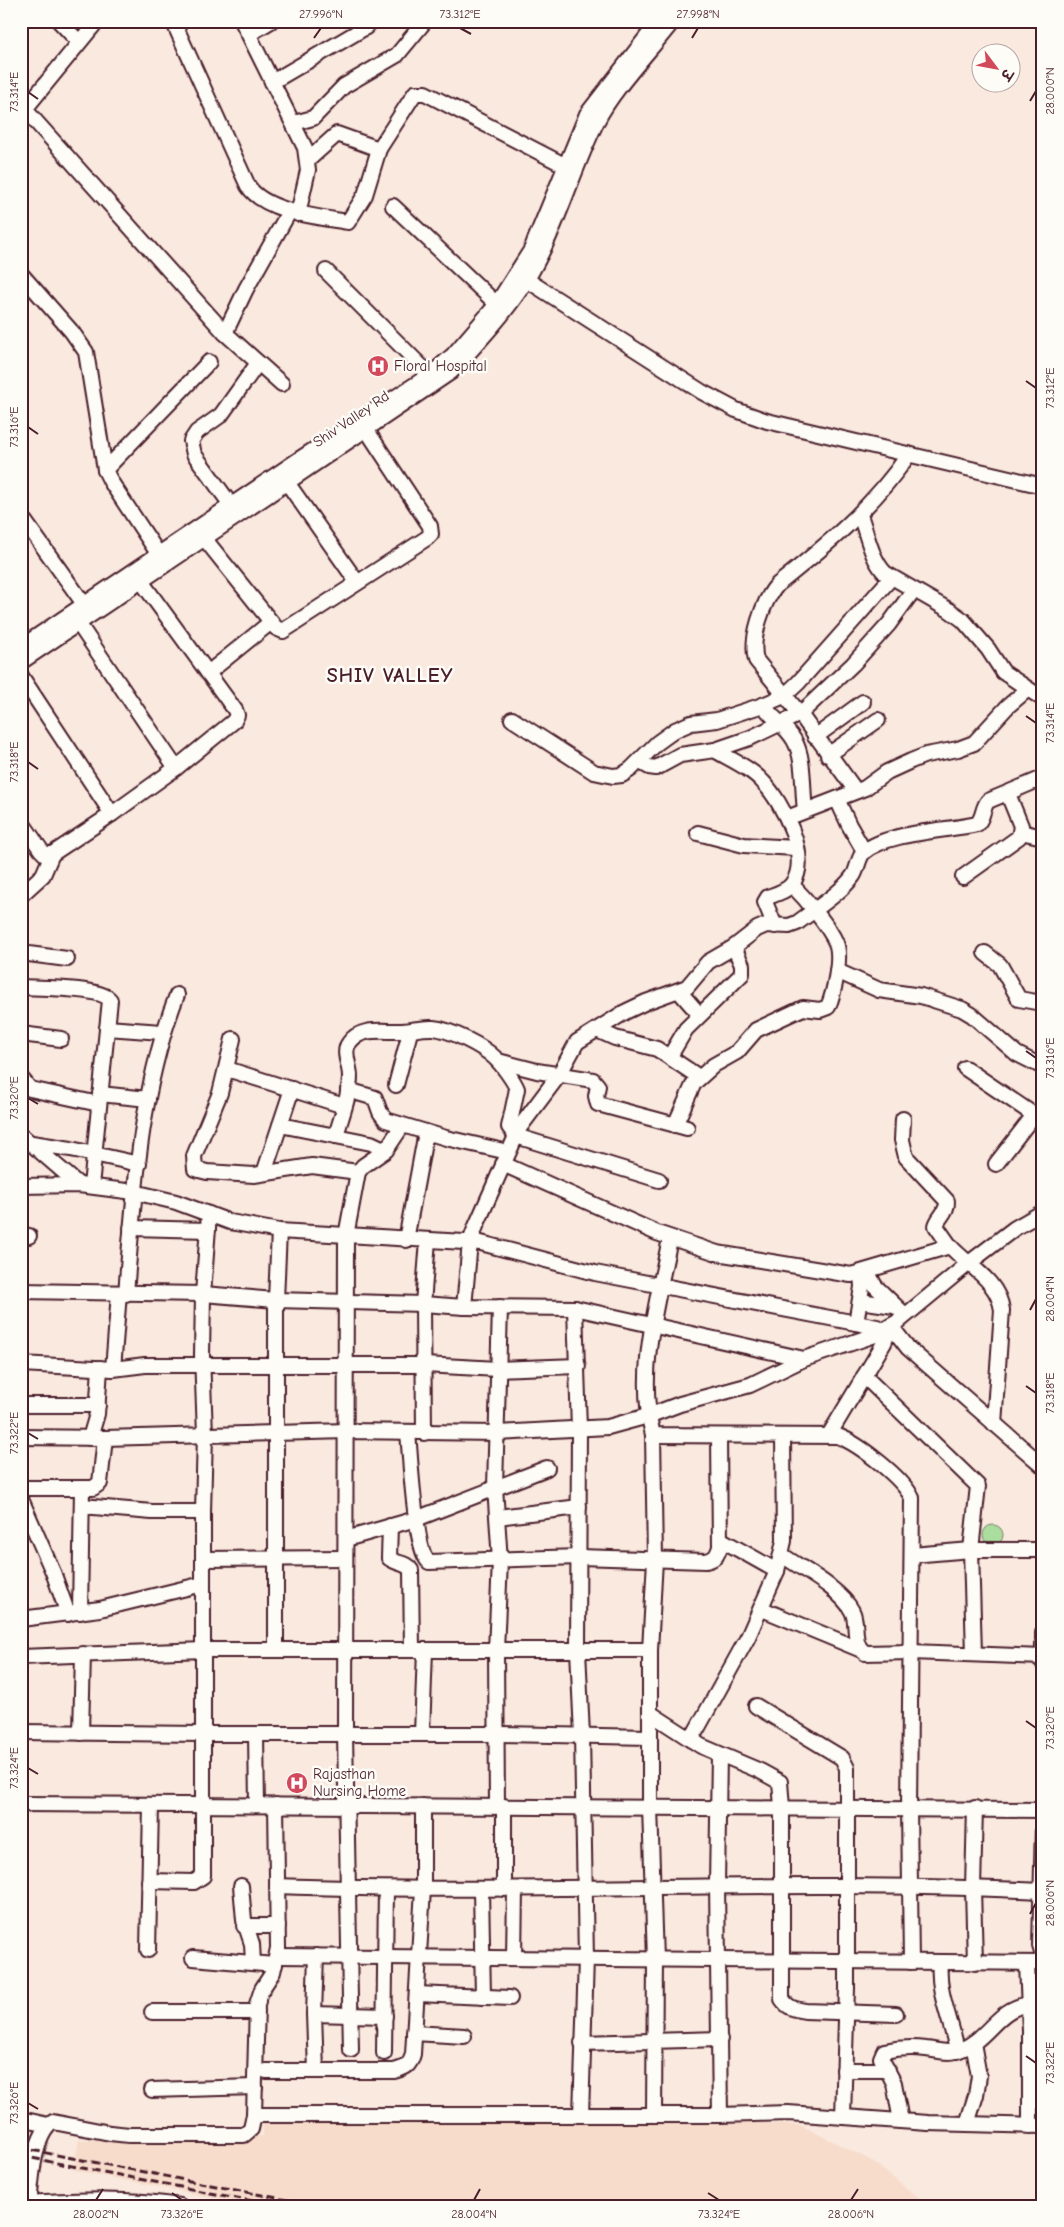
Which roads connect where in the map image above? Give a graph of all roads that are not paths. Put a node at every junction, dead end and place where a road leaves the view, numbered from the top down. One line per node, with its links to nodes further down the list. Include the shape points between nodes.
1 (59, 21): 11 (street)
2 (97, 21): 11 (street)
3 (173, 21): 19 (street, via 248,186 256,195)
4 (242, 21): 10 (street)
5 (271, 21): 10 (street)
6 (371, 21): 12 (street)
7 (425, 21): 14 (street, via 397,55 344,86 313,118)
8 (659, 21): 17 (street, Shiv Valley Rd, via 587,114)
9 (673, 21): 22 (street, Shiv Valley Rd, via 610,100 598,120)
10 (249, 34): 12 (street)
11 (79, 42): 13 (street)
12 (272, 82): 14 (street)
13 (23, 107): 24 (street)
14 (294, 123): 16 (street)
15 (379, 149): 16 (street, via 336,134); 17 (street, via 416,93 420,92); 19 (street, via 365,194 348,222)
16 (308, 160): 19 (street, via 306,183)
17 (566, 166): 23 (street, Shiv Valley Rd, via 531,250)
18 (393, 206): 23 (street)
19 (294, 213): 24 (street, via 246,289)
20 (326, 271): 27 (street)
21 (21, 274): 31 (street, via 86,352)
22 (527, 280): 23 (street, Shiv Valley Rd); 30 (street, via 702,392 736,410 766,421)
23 (501, 308): 27 (street, Shiv Valley Rd); 29 (street, Shiv Valley Rd, via 451,372)
24 (225, 333): 26 (street)
25 (209, 362): 31 (street)
26 (258, 363): 28 (street); 34 (street, via 221,415 197,432 191,441 194,454)
27 (430, 375): 29 (street, Shiv Valley Rd)
28 (282, 384)
29 (363, 425): 32 (street, Shiv Valley Rd); 34 (street, Shiv Valley Rd); 41 (street, via 431,530 428,538)
30 (909, 454): 33 (street); 35 (street)
31 (105, 470): 38 (street)
32 (286, 481): 37 (street, Shiv Valley Rd); 41 (street)
33 (1043, 486)
34 (231, 505): 38 (street, Shiv Valley Rd)
35 (860, 515): 39 (street, via 879,567); 51 (street, via 777,585 764,606 754,652 756,660)
36 (21, 516): 43 (street)
37 (204, 538): 38 (street, Shiv Valley Rd); 44 (street)
38 (162, 559): 40 (street, Shiv Valley Rd); 43 (street, Shiv Valley Rd)
39 (891, 578): 42 (street); 51 (street)
40 (141, 581): 45 (street, Shiv Valley Rd); 48 (street)
41 (358, 582): 44 (street, via 288,630 280,631)
42 (913, 591): 50 (street, via 963,620 1003,672); 55 (street, via 853,664)
43 (84, 604): 46 (street, Shiv Valley Rd)
44 (271, 622): 48 (street)
45 (78, 623): 47 (street, Shiv Valley Rd); 63 (street)
46 (21, 647)
47 (21, 662)
48 (208, 673): 63 (street, via 237,715 231,724)
49 (21, 676): 69 (street)
50 (1028, 690): 52 (street); 65 (street, via 1008,706 974,743 911,760)
51 (784, 696): 54 (street); 55 (street)
52 (1043, 699)
53 (863, 702): 59 (street)
54 (763, 705): 58 (street); 62 (street, via 717,720 684,725 658,743)
55 (800, 714): 58 (street); 59 (street)
56 (512, 719): 62 (street, via 594,772 622,775)
57 (878, 720): 61 (street)
58 (781, 725): 60 (street); 68 (street, via 799,752)
59 (815, 737): 61 (street)
60 (715, 750): 62 (street, via 680,755 656,768); 70 (street, via 754,773)
61 (828, 755): 65 (street)
62 (640, 762)
63 (176, 768): 69 (street)
64 (1043, 778): 66 (street)
65 (856, 792): 67 (street)
66 (1008, 794): 72 (street); 76 (street, via 988,801 976,824 890,840)
67 (837, 799): 68 (street); 76 (street)
68 (805, 810): 70 (street)
69 (112, 814): 77 (street)
70 (788, 818): 75 (street)
71 (21, 821): 77 (street, via 41,850)
72 (1021, 832): 74 (street); 78 (street, via 1014,843)
73 (698, 833): 75 (street, via 744,845)
74 (1043, 837)
75 (796, 848): 79 (street, via 797,871)
76 (864, 852): 81 (street, via 852,877)
77 (52, 854): 80 (street, via 42,875)
78 (963, 877)
79 (792, 885): 81 (street); 82 (street, via 766,899)
80 (21, 895)
81 (814, 910): 82 (street, via 792,925); 87 (street, via 837,945)
82 (775, 926): 83 (street, via 757,929)
83 (734, 947): 89 (street, via 708,962 691,984); 92 (street, via 742,965 742,974)
84 (21, 953): 86 (street)
85 (985, 953): 91 (street, via 1000,965 1019,999 1036,1002)
86 (67, 959)
87 (837, 971): 102 (street, via 879,990 921,996 962,1009 1017,1054); 106 (street, via 825,1010 803,1008 766,1023 737,1052)
88 (21, 988): 93 (street, via 106,995 110,1000)
89 (679, 991): 92 (street); 94 (street, via 646,1002)
90 (177, 995): 95 (street)
91 (1043, 999)
92 (699, 1014): 100 (street, via 686,1028)
93 (107, 1028): 95 (street); 111 (street)
94 (596, 1030): 100 (street); 105 (street, via 577,1042)
95 (162, 1032): 112 (street)
96 (410, 1032): 101 (street, via 440,1029 483,1049); 108 (street); 110 (street, via 372,1031 360,1033 352,1040 346,1050 350,1077)
97 (21, 1034): 98 (street)
98 (61, 1039)
99 (234, 1039): 104 (street)
100 (670, 1056): 106 (street)
101 (498, 1061): 105 (street); 120 (street, via 517,1089 509,1127)
102 (1043, 1066)
103 (965, 1068): 114 (street)
104 (227, 1069): 109 (street); 128 (street, via 194,1156 194,1165 198,1171)
105 (559, 1075): 106 (street, via 597,1082 598,1104 681,1126 692,1087); 120 (street)
106 (700, 1077)
107 (21, 1078): 111 (street, via 30,1089)
108 (396, 1085)
109 (292, 1090): 113 (street); 116 (street)
110 (348, 1090): 113 (street); 117 (street, via 372,1095 378,1101 383,1118)
111 (100, 1099): 112 (street); 123 (street)
112 (148, 1099): 125 (street)
113 (344, 1106): 119 (street)
114 (1038, 1118): 126 (street)
115 (903, 1119): 143 (street, via 902,1140 906,1157 947,1202 936,1226)
116 (280, 1125): 119 (street); 128 (street)
117 (402, 1126): 118 (street); 122 (street)
118 (426, 1132): 124 (street); 140 (street)
119 (336, 1136): 122 (street, via 371,1143)
120 (516, 1136): 124 (street); 129 (street)
121 (27, 1139): 123 (street); 130 (street)
122 (386, 1150): 127 (street)
123 (93, 1153): 125 (street); 130 (street)
124 (506, 1158): 139 (street); 142 (street)
125 (138, 1164): 132 (street)
126 (996, 1164)
127 (358, 1172): 128 (street, via 312,1166); 138 (street)
128 (264, 1173)
129 (659, 1180)
130 (85, 1185): 131 (street); 132 (street)
131 (21, 1186)
132 (134, 1192): 134 (street); 135 (street)
133 (1043, 1212): 144 (street)
134 (209, 1214): 136 (street); 137 (street, via 230,1222)
135 (131, 1228): 136 (street); 148 (street)
136 (208, 1230): 149 (street)
137 (279, 1231): 138 (street); 150 (street)
138 (346, 1236): 140 (street); 152 (street)
139 (670, 1238): 145 (street, via 717,1253 843,1274); 146 (street)
140 (406, 1240): 141 (street)
141 (428, 1240): 142 (street); 153 (street)
142 (470, 1242): 146 (street); 155 (street)
143 (950, 1246): 144 (street); 145 (street)
144 (969, 1263): 158 (street); 175 (street, via 986,1278 1001,1301)
145 (864, 1272): 151 (street); 154 (street)
146 (661, 1285): 159 (street); 160 (street)
147 (21, 1291): 148 (street)
148 (122, 1293): 149 (street); 169 (street)
149 (203, 1294): 150 (street); 165 (street)
150 (276, 1300): 152 (street); 166 (street)
151 (860, 1301): 154 (street); 159 (street)
152 (345, 1302): 153 (street); 167 (street)
153 (423, 1304): 155 (street); 164 (street)
154 (894, 1306): 158 (street)
155 (464, 1307): 156 (street)
156 (500, 1307): 157 (street); 170 (street)
157 (574, 1308): 160 (street); 168 (street)
158 (905, 1315): 161 (street)
159 (856, 1323): 161 (street)
160 (653, 1327): 162 (street); 174 (street, via 648,1354)
161 (887, 1328): 162 (street); 171 (street, via 884,1343); 175 (street)
162 (804, 1359): 174 (street, via 750,1385)
163 (21, 1364): 169 (street)
164 (424, 1365): 167 (street); 170 (street); 180 (street)
165 (202, 1366): 166 (street); 169 (street, via 145,1365); 182 (street)
166 (276, 1366): 167 (street); 179 (street)
167 (346, 1366): 177 (street)
168 (578, 1366): 170 (street); 176 (street)
169 (106, 1369): 173 (street)
170 (498, 1369): 181 (street)
171 (864, 1376): 185 (street); 204 (street, via 976,1481 979,1491)
172 (21, 1405): 173 (street)
173 (98, 1405): 188 (street)
174 (648, 1416): 176 (street); 183 (street)
175 (994, 1424): 190 (street)
176 (579, 1429): 181 (street); 197 (street)
177 (347, 1431): 178 (street); 179 (street); 203 (street)
178 (408, 1432): 180 (street); 199 (street)
179 (275, 1433): 182 (street); 211 (street)
180 (424, 1433): 181 (street)
181 (497, 1433): 192 (street)
182 (205, 1434): 189 (street); 198 (street)
183 (653, 1435): 184 (street); 212 (street)
184 (719, 1436): 187 (street); 202 (street)
185 (829, 1436): 187 (street); 207 (street, via 848,1440 908,1490 912,1498)
186 (21, 1437): 188 (street)
187 (783, 1437): 206 (street)
188 (90, 1438): 189 (street)
189 (105, 1438): 194 (street, via 100,1483 94,1488)
190 (1043, 1466)
191 (547, 1468): 192 (street)
192 (495, 1487): 199 (street); 200 (street)
193 (21, 1488): 194 (street)
194 (82, 1488): 196 (street)
195 (21, 1499): 217 (street)
196 (82, 1506): 198 (street, via 152,1512); 217 (street)
197 (579, 1507): 200 (street); 208 (street)
198 (203, 1512): 210 (street)
199 (416, 1518): 201 (street); 213 (street, via 422,1552 428,1562)
200 (498, 1518): 213 (street)
201 (390, 1526): 203 (street); 224 (street, via 389,1558 411,1570)
202 (720, 1538): 212 (street, via 717,1555 713,1559); 214 (street)
203 (346, 1539): 209 (street)
204 (972, 1550): 205 (street); 207 (street); 230 (street)
205 (1043, 1550)
206 (782, 1555): 214 (street); 220 (street, via 844,1600 856,1623)
207 (912, 1555): 228 (street)
208 (579, 1557): 212 (street); 213 (street); 226 (street)
209 (346, 1558): 211 (street); 223 (street)
210 (204, 1560): 211 (street); 215 (street)
211 (276, 1560): 222 (street)
212 (655, 1560): 227 (street)
213 (500, 1561): 225 (street)
214 (778, 1571): 245 (street, via 748,1637)
215 (203, 1584): 217 (street); 221 (street)
216 (767, 1611): 220 (street)
217 (74, 1613): 218 (street)
218 (21, 1619)
219 (1043, 1633): 232 (street)
220 (859, 1649): 228 (street, via 865,1653)
221 (204, 1650): 222 (street); 229 (street); 238 (street)
222 (276, 1650): 223 (street)
223 (347, 1650): 224 (street); 240 (street)
224 (418, 1650): 225 (street); 241 (street)
225 (496, 1650): 226 (street); 242 (street)
226 (578, 1650): 227 (street); 243 (street)
227 (650, 1650): 235 (street)
228 (911, 1652): 230 (street); 260 (street)
229 (83, 1654): 231 (street); 237 (street)
230 (974, 1654): 232 (street)
231 (21, 1657)
232 (1043, 1657): 233 (street)
233 (1043, 1663)
234 (756, 1706): 259 (street, via 842,1758 847,1768)
235 (650, 1713): 244 (street); 245 (street)
236 (21, 1732): 237 (street)
237 (81, 1733): 238 (street)
238 (202, 1734): 239 (street); 252 (street)
239 (256, 1734): 240 (street); 248 (street)
240 (346, 1734): 241 (street); 250 (street)
241 (422, 1734): 242 (street)
242 (497, 1734): 243 (street); 254 (street)
243 (582, 1734): 244 (street); 255 (street)
244 (650, 1737): 256 (street)
245 (691, 1740): 246 (street)
246 (719, 1755): 257 (street); 258 (street, via 776,1778 782,1789)
247 (21, 1804): 251 (street)
248 (257, 1805): 249 (street); 252 (street)
249 (276, 1805): 250 (street); 267 (street)
250 (346, 1805): 253 (street); 271 (street)
251 (151, 1806): 252 (street); 264 (street)
252 (204, 1806): 264 (street, via 203,1876 194,1882)
253 (423, 1806): 254 (street); 275 (street)
254 (500, 1806): 255 (street); 277 (street)
255 (583, 1807): 256 (street); 278 (street)
256 (650, 1807): 257 (street); 272 (street)
257 (719, 1807): 258 (street); 265 (street)
258 (782, 1807): 259 (street); 268 (street)
259 (848, 1808): 260 (street); 269 (street)
260 (909, 1808): 261 (street); 270 (street)
261 (975, 1808): 262 (street); 273 (street)
262 (1043, 1810)
263 (1043, 1825): 279 (street)
264 (149, 1881): 282 (street)
265 (717, 1885): 268 (street); 272 (street); 294 (street)
266 (241, 1886): 280 (street)
267 (277, 1886): 271 (street); 281 (street)
268 (782, 1886): 269 (street); 295 (street)
269 (847, 1886): 270 (street); 296 (street)
270 (911, 1887): 273 (street); 297 (street)
271 (347, 1888): 274 (street); 284 (street)
272 (654, 1888): 278 (street); 293 (street)
273 (973, 1888): 279 (street); 300 (street)
274 (386, 1889): 275 (street); 286 (street)
275 (423, 1889): 276 (street); 287 (street)
276 (481, 1889): 277 (street); 289 (street)
277 (510, 1889): 278 (street); 290 (street)
278 (585, 1889): 291 (street)
279 (1042, 1891): 285 (street, via 1040,1946)
280 (244, 1926): 281 (street); 298 (street, via 252,1944)
281 (278, 1926): 292 (street)
282 (148, 1950)
283 (316, 1956): 284 (street); 292 (street); 310 (street)
284 (349, 1956): 286 (street); 312 (street)
285 (1043, 1956)
286 (386, 1957): 287 (street); 313 (street)
287 (419, 1957): 289 (street); 303 (street)
288 (193, 1958): 298 (street)
289 (483, 1958): 290 (street); 304 (street)
290 (514, 1958): 291 (street)
291 (586, 1959): 293 (street); 318 (street)
292 (276, 1960): 298 (street); 308 (street, via 258,1997)
293 (655, 1960): 294 (street); 317 (street)
294 (720, 1960): 295 (street); 316 (street)
295 (781, 1961): 296 (street); 309 (street, via 782,1999 786,2004 805,2011)
296 (847, 1962): 297 (street); 309 (street)
297 (911, 1962): 299 (street)
298 (253, 1963)
299 (940, 1963): 300 (street); 321 (street, via 940,1992 953,2027)
300 (976, 1963): 302 (street)
301 (1043, 1963): 302 (street)
302 (1027, 1964): 306 (street)
303 (417, 1994): 304 (street); 314 (street)
304 (483, 1997): 305 (street)
305 (510, 1998)
306 (1029, 2004): 319 (street, via 1008,2010); 338 (street)
307 (152, 2012): 308 (street)
308 (257, 2012): 327 (street)
309 (845, 2013): 311 (street); 323 (street)
310 (314, 2014): 312 (street); 325 (street)
311 (896, 2014)
312 (350, 2015): 313 (street); 320 (street)
313 (385, 2016): 322 (street)
314 (414, 2033): 315 (street); 325 (street, via 413,2054 410,2064 404,2068 394,2071)
315 (464, 2036)
316 (720, 2040): 317 (street); 332 (street)
317 (654, 2041): 318 (street); 331 (street)
318 (582, 2043): 330 (street)
319 (973, 2043): 321 (street); 336 (street, via 979,2076)
320 (351, 2050)
321 (957, 2051): 324 (street, via 909,2048 884,2051 881,2058)
322 (384, 2053)
323 (844, 2070): 324 (street); 333 (street)
324 (888, 2070): 335 (street, via 894,2083)
325 (316, 2071): 326 (street)
326 (266, 2072)
327 (255, 2087): 328 (street); 329 (street)
328 (152, 2090)
329 (254, 2115): 330 (street); 337 (street, via 251,2128 244,2135 129,2135 57,2121)
330 (581, 2115): 331 (street)
331 (654, 2115): 332 (street)
332 (720, 2115): 333 (street, via 788,2113)
333 (843, 2117): 335 (street)
334 (21, 2119): 337 (street)
335 (901, 2121): 336 (street)
336 (967, 2124): 338 (street)
337 (48, 2125): 340 (street, via 36,2152)
338 (1036, 2126)
339 (142, 2203): 340 (street, via 95,2199); 341 (street)
340 (29, 2204)
341 (174, 2205)

